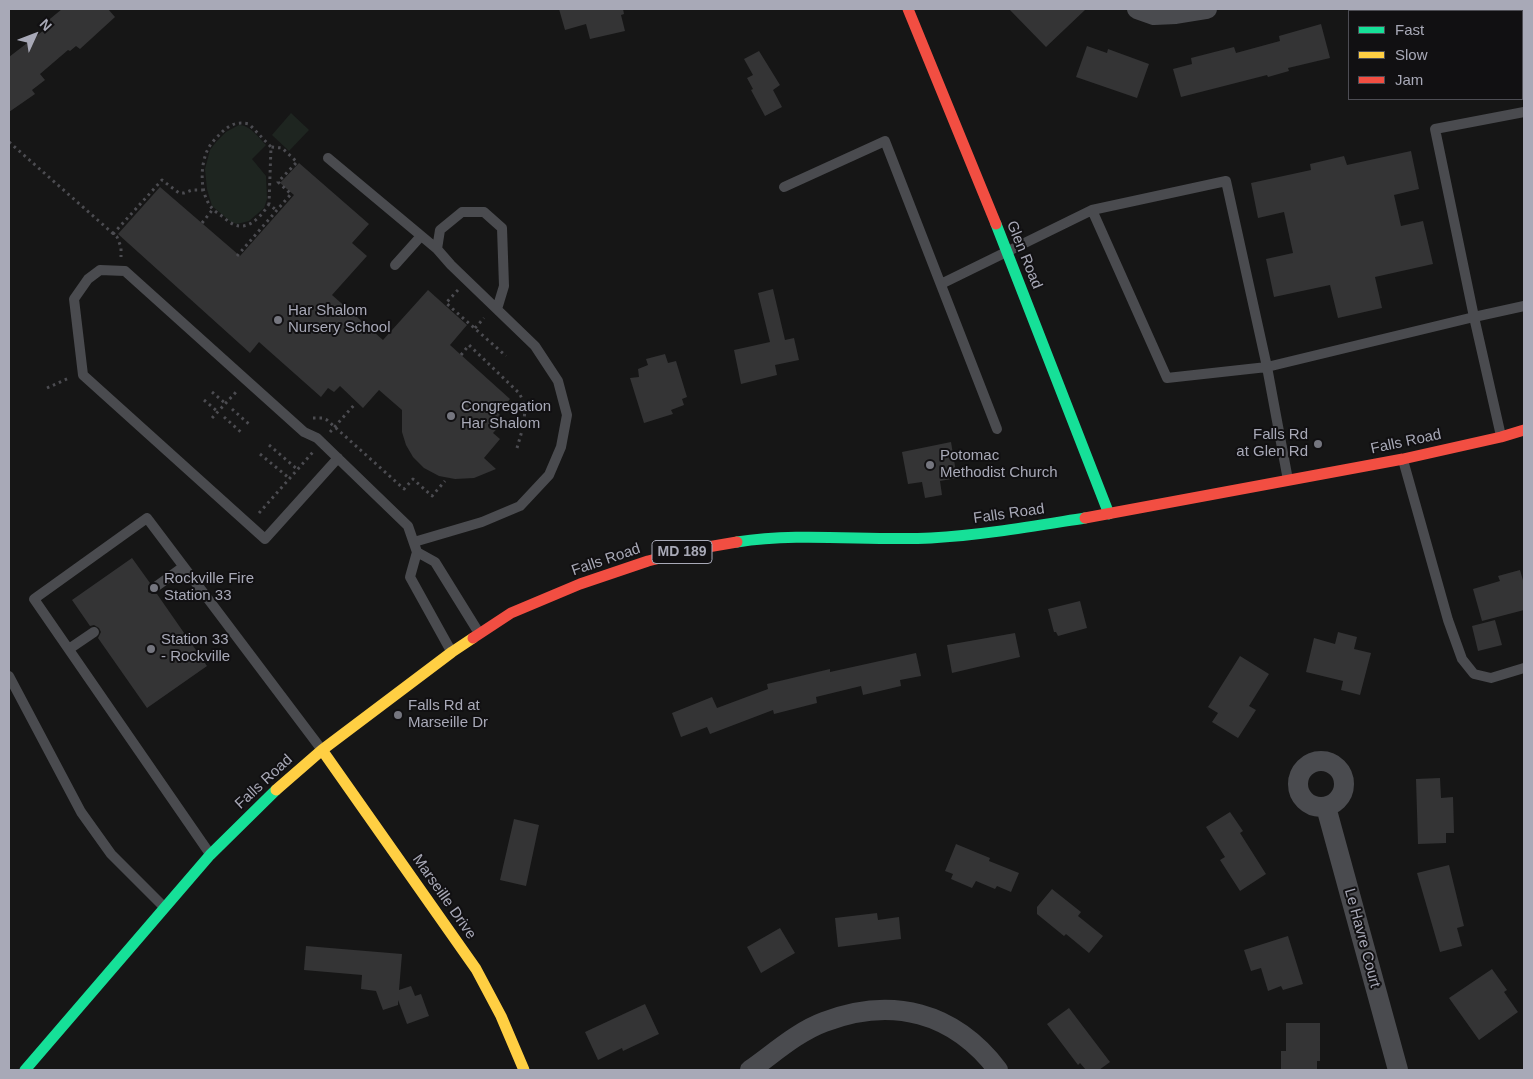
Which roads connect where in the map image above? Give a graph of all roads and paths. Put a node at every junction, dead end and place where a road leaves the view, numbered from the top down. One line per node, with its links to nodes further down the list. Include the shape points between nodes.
1 (908, 9): 18 (main road, Glen Road)
2 (1137, 9): 3 (street, via 1154,14 1176,14)
3 (1207, 9)
4 (1524, 112): 27 (lane, via 1436,129)
5 (9, 142): 15 (path)
6 (271, 147): 9 (path, via 248,124 235,123 224,130 207,151 202,177); 10 (path); 13 (path, via 282,148 297,162 278,182 291,194)
7 (328, 158): 16 (lane)
8 (784, 187): 22 (lane, via 885,141)
9 (204, 190): 11 (path); 15 (path, via 179,193 162,180)
10 (269, 204): 11 (path, via 250,224 243,226 230,223); 13 (path)
11 (213, 209): 14 (path)
12 (1092, 210): 18 (lane); 31 (lane, via 1167,378); 31 (lane, via 1226,181)
13 (277, 211): 19 (path)
14 (202, 223)
15 (113, 234): 20 (path, via 121,247)
16 (421, 236): 17 (lane); 21 (lane)
17 (437, 249): 25 (lane); 25 (lane, via 440,230 462,212 484,212 502,228 504,286)
18 (1008, 252): 22 (lane); 57 (main road, Glen Road)
19 (237, 256)
20 (121, 257)
21 (396, 265)
22 (941, 284): 44 (lane)
23 (465, 296): 28 (path, via 458,290 445,304)
24 (1524, 306): 27 (lane)
25 (497, 310): 59 (lane, via 535,346 558,381 567,415 561,447 549,475 520,506)
26 (486, 315): 28 (path)
27 (1474, 317): 31 (lane); 47 (lane)
28 (475, 328): 30 (path)
29 (461, 355): 50 (path, via 468,345 519,393 526,417)
30 (506, 356)
31 (1267, 367): 56 (lane)
32 (72, 376): 34 (path)
33 (247, 381): 37 (path); 48 (lane, via 304,432); 58 (lane, via 125,271 100,270 74,299 83,375)
34 (48, 388)
35 (212, 392): 37 (path)
36 (204, 400): 40 (path)
37 (226, 404): 40 (path)
38 (354, 404): 48 (path)
39 (232, 409): 43 (path)
40 (218, 412): 42 (path)
41 (224, 417): 46 (path)
42 (212, 418)
43 (250, 425)
44 (997, 429)
45 (1524, 430): 47 (main road, Falls Road / MD 189)
46 (242, 434)
47 (1501, 437): 53 (main road, Falls Road / MD 189)
48 (322, 442): 52 (lane); 54 (path)
49 (269, 445): 54 (path)
50 (517, 448)
51 (260, 454): 55 (path)
52 (338, 458): 58 (lane, via 265,539); 59 (lane, via 408,526)
53 (1403, 459): 56 (main road, Falls Road / MD 189); 66 (lane, via 1462,659 1474,674 1491,678)
54 (297, 469): 55 (path)
55 (289, 478): 58 (path)
56 (1288, 480): 57 (main road, Falls Road / MD 189)
57 (1109, 514): 63 (main road, Falls Road / MD 189, via 984,534 929,538 806,537 751,540 696,549 580,584 511,613)
58 (249, 525)
59 (415, 547): 63 (lane, via 435,562); 65 (lane, via 410,577)
60 (183, 567): 61 (lane); 64 (lane, via 147,518 34,599); 68 (lane)
61 (154, 588)
62 (94, 632): 64 (lane)
63 (480, 634): 65 (main road, Falls Road / MD 189)
64 (68, 649): 70 (lane)
65 (452, 652): 68 (main road, Falls Road / MD 189)
66 (1524, 668)
67 (9, 676): 71 (lane, via 81,812 111,854)
68 (322, 750): 70 (main road, Falls Road / MD 189, via 267,798); 73 (main road, Marseille Drive, via 476,968)
69 (1326, 807): 76 (street, Le Havre Court)
70 (210, 855): 71 (main road, Falls Road / MD 189)
71 (164, 907): 72 (main road, Falls Road / MD 189)
72 (25, 1070)
73 (524, 1070)
74 (750, 1070): 75 (street, via 823,1022 877,1009 895,1009 931,1017 969,1040)
75 (998, 1070)
76 (1398, 1070)

